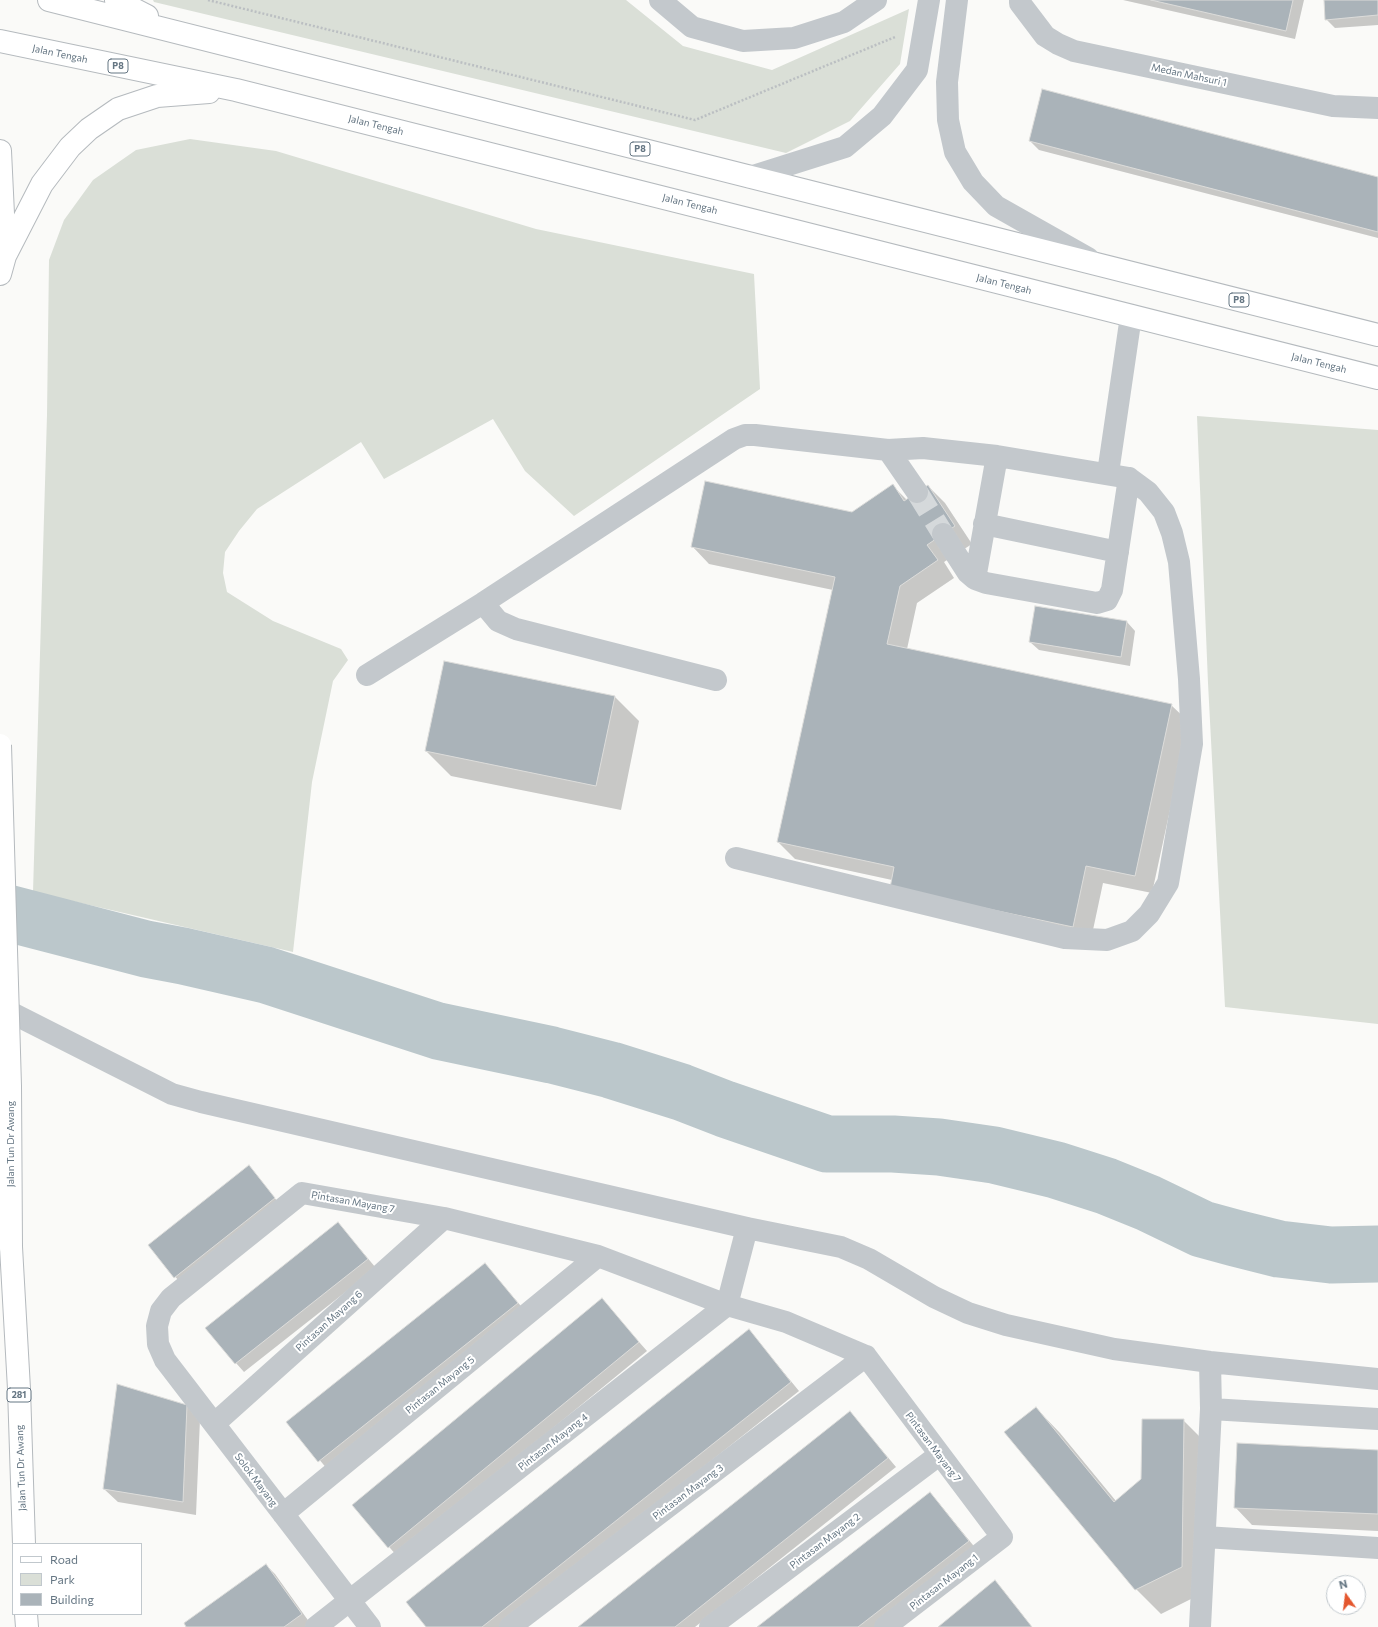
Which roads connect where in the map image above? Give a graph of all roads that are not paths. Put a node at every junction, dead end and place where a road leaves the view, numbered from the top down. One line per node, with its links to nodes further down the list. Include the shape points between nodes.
1 (49, 0): 8 (main road, P8)
2 (116, 0): 8 (main road)
3 (660, 0): 4 (street, via 692,26 743,41 794,38 844,22)
4 (876, 0)
5 (929, 0): 13 (street, via 917,70 882,116 844,147)
6 (957, 0): 14 (street, via 947,82 948,120 955,152 974,182 996,206)
7 (1020, 2): 11 (street, Medan Mahsuri 1, via 1045,36 1074,51 1333,106)
8 (181, 34): 13 (main road, P8)
9 (0, 41): 10 (main road, Jalan Tengah / P8)
10 (236, 90): 15 (main road, via 157,96 118,109 89,129 70,147 42,184); 16 (main road, Jalan Tengah / P8)
11 (1378, 108)
12 (0, 151): 15 (main road)
13 (750, 177): 14 (main road, P8)
14 (1100, 264): 17 (main road, P8)
15 (2, 265)
16 (1131, 316): 18 (main road, Jalan Tengah / P8); 21 (street)
17 (1378, 335)
18 (1378, 378)
19 (888, 450): 20 (street, via 923,448); 23 (street); 28 (street, via 755,435 734,439)
20 (997, 456): 21 (street); 24 (street)
21 (1108, 473): 22 (street)
22 (1129, 478): 26 (street); 32 (street, via 1148,492 1164,512 1179,562 1192,744 1168,883 1149,914 1132,931 1108,940 1065,938)
23 (916, 492)
24 (984, 524): 26 (street); 27 (street)
25 (943, 534): 27 (street, via 968,573)
26 (1118, 552): 27 (street, via 1112,590 1107,600 1097,603)
27 (975, 579)
28 (483, 603): 29 (street); 30 (street, via 498,621 516,629)
29 (366, 675)
30 (716, 680)
31 (0, 745): 49 (main road, Jalan Tun Dr Awang / 281, bridge, via 10,1086 11,1247)
32 (736, 858)
33 (0, 1007): 35 (street, via 172,1094)
34 (444, 1218): 36 (street, Pintasan Mayang 7); 38 (street, Pintasan Mayang 7, via 302,1193 171,1298 161,1311); 44 (street, Pintasan Mayang 6)
35 (748, 1228): 37 (street); 40 (street, via 841,1247 869,1259 940,1300 968,1313 1006,1325 1114,1349)
36 (598, 1256): 37 (street, Pintasan Mayang 7); 46 (street, Pintasan Mayang 5)
37 (726, 1306): 39 (street, Pintasan Mayang 7, via 786,1322); 51 (street, Pintasan Mayang 4)
38 (157, 1326): 44 (street, Solok Mayang, via 158,1344 165,1360)
39 (866, 1356): 45 (street, Pintasan Mayang 7); 56 (street, Pintasan Mayang 3)
40 (1210, 1362): 41 (street); 42 (street)
41 (1378, 1380)
42 (1211, 1409): 43 (street); 48 (street)
43 (1378, 1420)
44 (214, 1424): 46 (street, Solok Mayang)
45 (939, 1455): 47 (street, Pintasan Mayang 7); 57 (street, Pintasan Mayang 2)
46 (283, 1514): 51 (street, Solok Mayang)
47 (1002, 1537): 58 (street, Pintasan Mayang 1)
48 (1205, 1537): 50 (street); 59 (street)
49 (24, 1543)
50 (1378, 1548)
51 (350, 1601): 54 (street, Pintasan Mayang 4); 55 (street, Solok Mayang)
52 (26, 1615): 53 (main road)
53 (27, 1627)
54 (316, 1627)
55 (370, 1627)
56 (510, 1627)
57 (710, 1627)
58 (886, 1627)
59 (1200, 1627)

